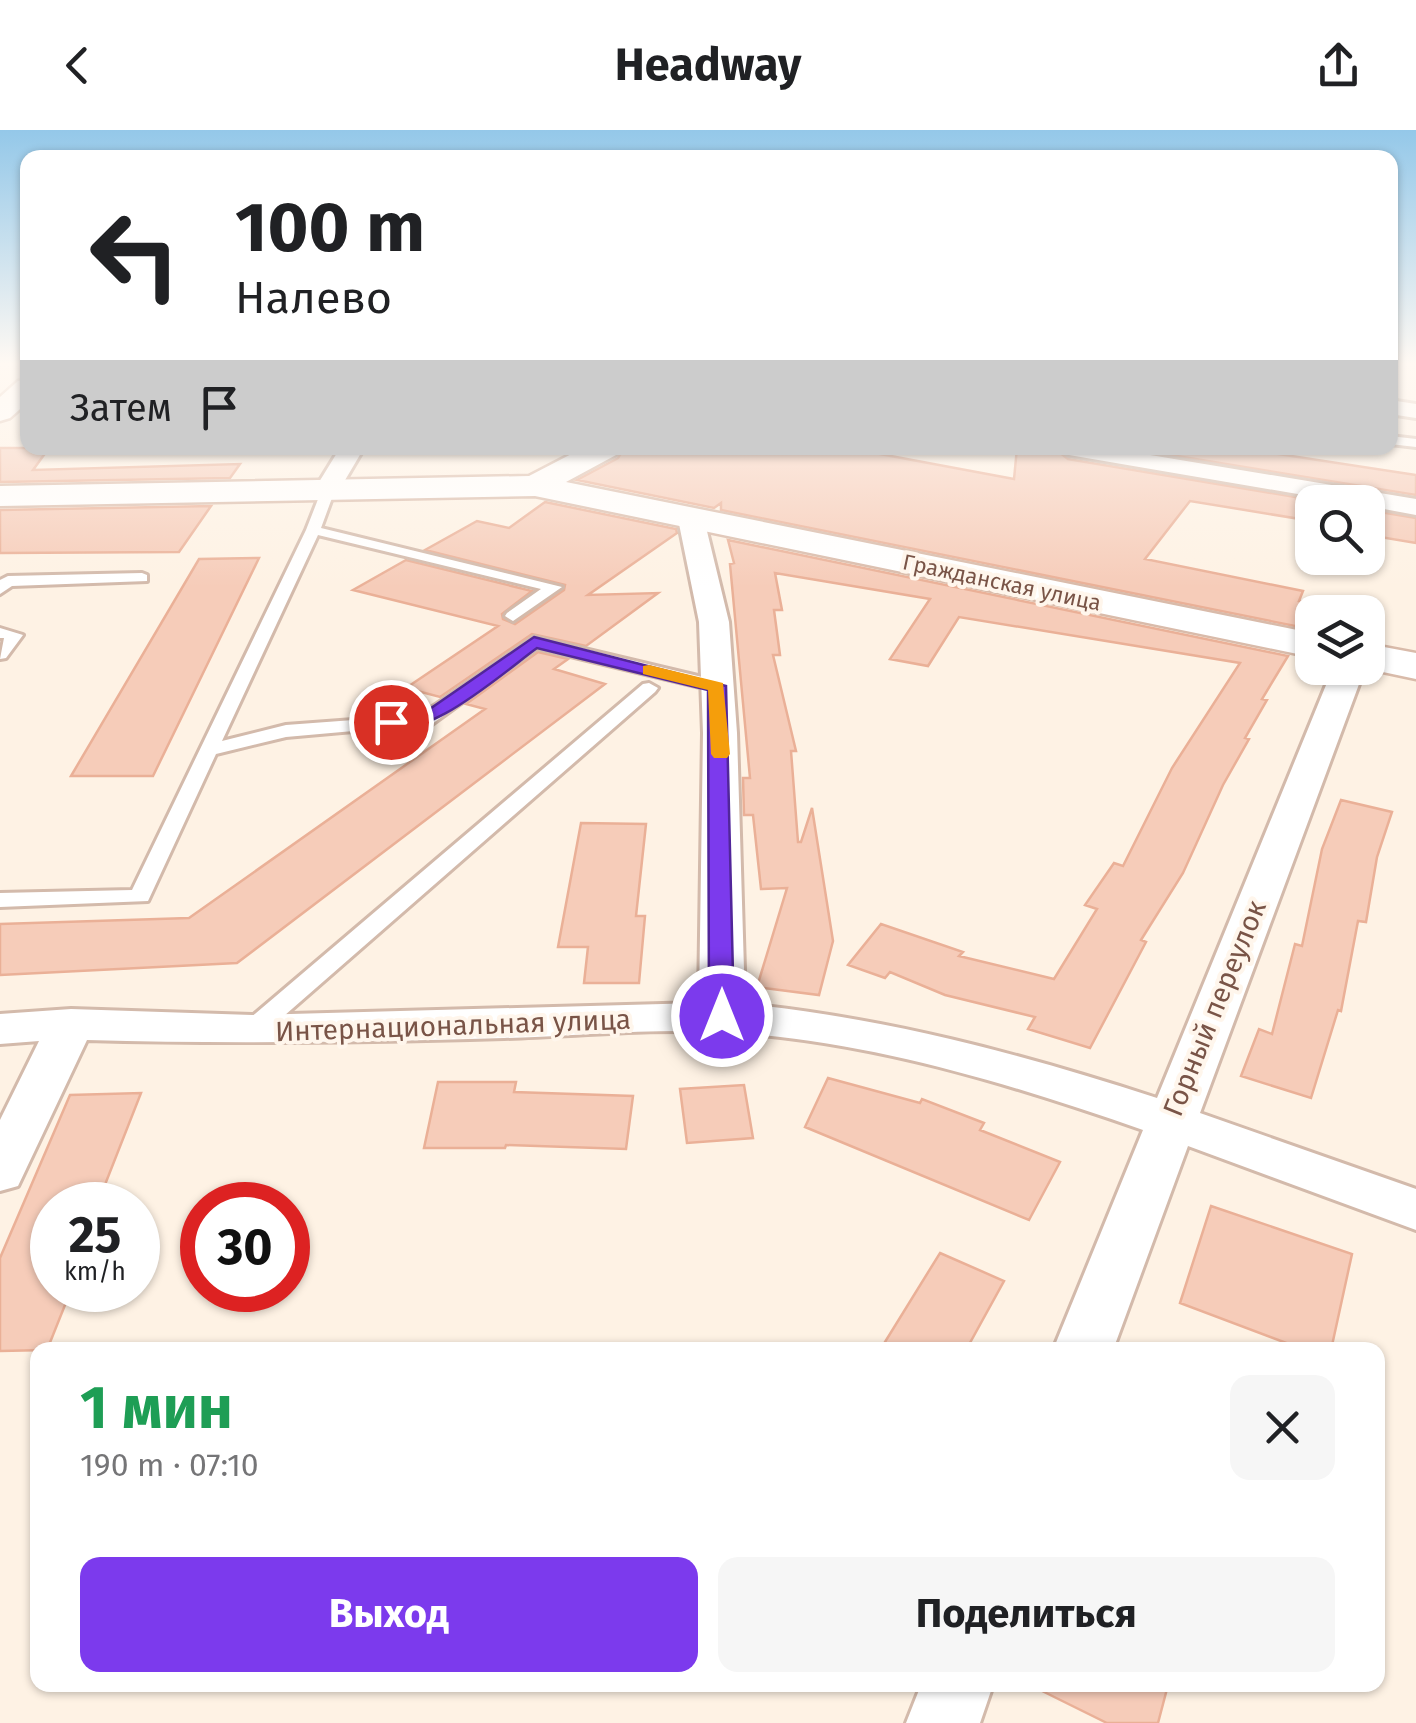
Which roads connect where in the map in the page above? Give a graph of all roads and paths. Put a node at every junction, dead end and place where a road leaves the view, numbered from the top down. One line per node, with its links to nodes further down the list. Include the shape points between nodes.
1 (348, 455): 5 (street)
2 (592, 455): 4 (street)
3 (1109, 455): 7 (street)
4 (534, 486): 5 (street); 8 (street, Гражданская улица)
5 (329, 487): 6 (street); 9 (lane)
6 (0, 496)
7 (1416, 508)
8 (691, 518): 14 (street, Гражданская улица); 19 (street, via 714,622)
9 (313, 530): 12 (lane, via 554,586); 21 (lane)
10 (142, 578): 11 (lane, via 8,580)
11 (0, 589)
12 (513, 616)
13 (0, 633): 15 (lane, via 15,635)
14 (1295, 642)
15 (0, 654)
16 (1385, 660): 17 (street)
17 (1416, 666)
18 (1342, 685): 27 (street, Горный переулок)
19 (717, 686): 21 (lane, via 534,642 426,720 286,731); 23 (street)
20 (649, 688): 26 (lane)
21 (210, 750): 22 (lane, via 140,896)
22 (0, 900)
23 (722, 1016): 26 (street, Интернациональная улица); 27 (street, Интернациональная улица, via 785,1020 967,1054)
24 (72, 1024): 25 (street, Интернациональная улица); 26 (street, Интернациональная улица); 28 (street)
25 (0, 1029)
26 (252, 1030)
27 (1169, 1122): 29 (street, Интернациональная улица); 30 (street, Горный переулок)
28 (0, 1172)
29 (1416, 1210)
30 (1086, 1342)
31 (955, 1692): 32 (street)
32 (943, 1723)

